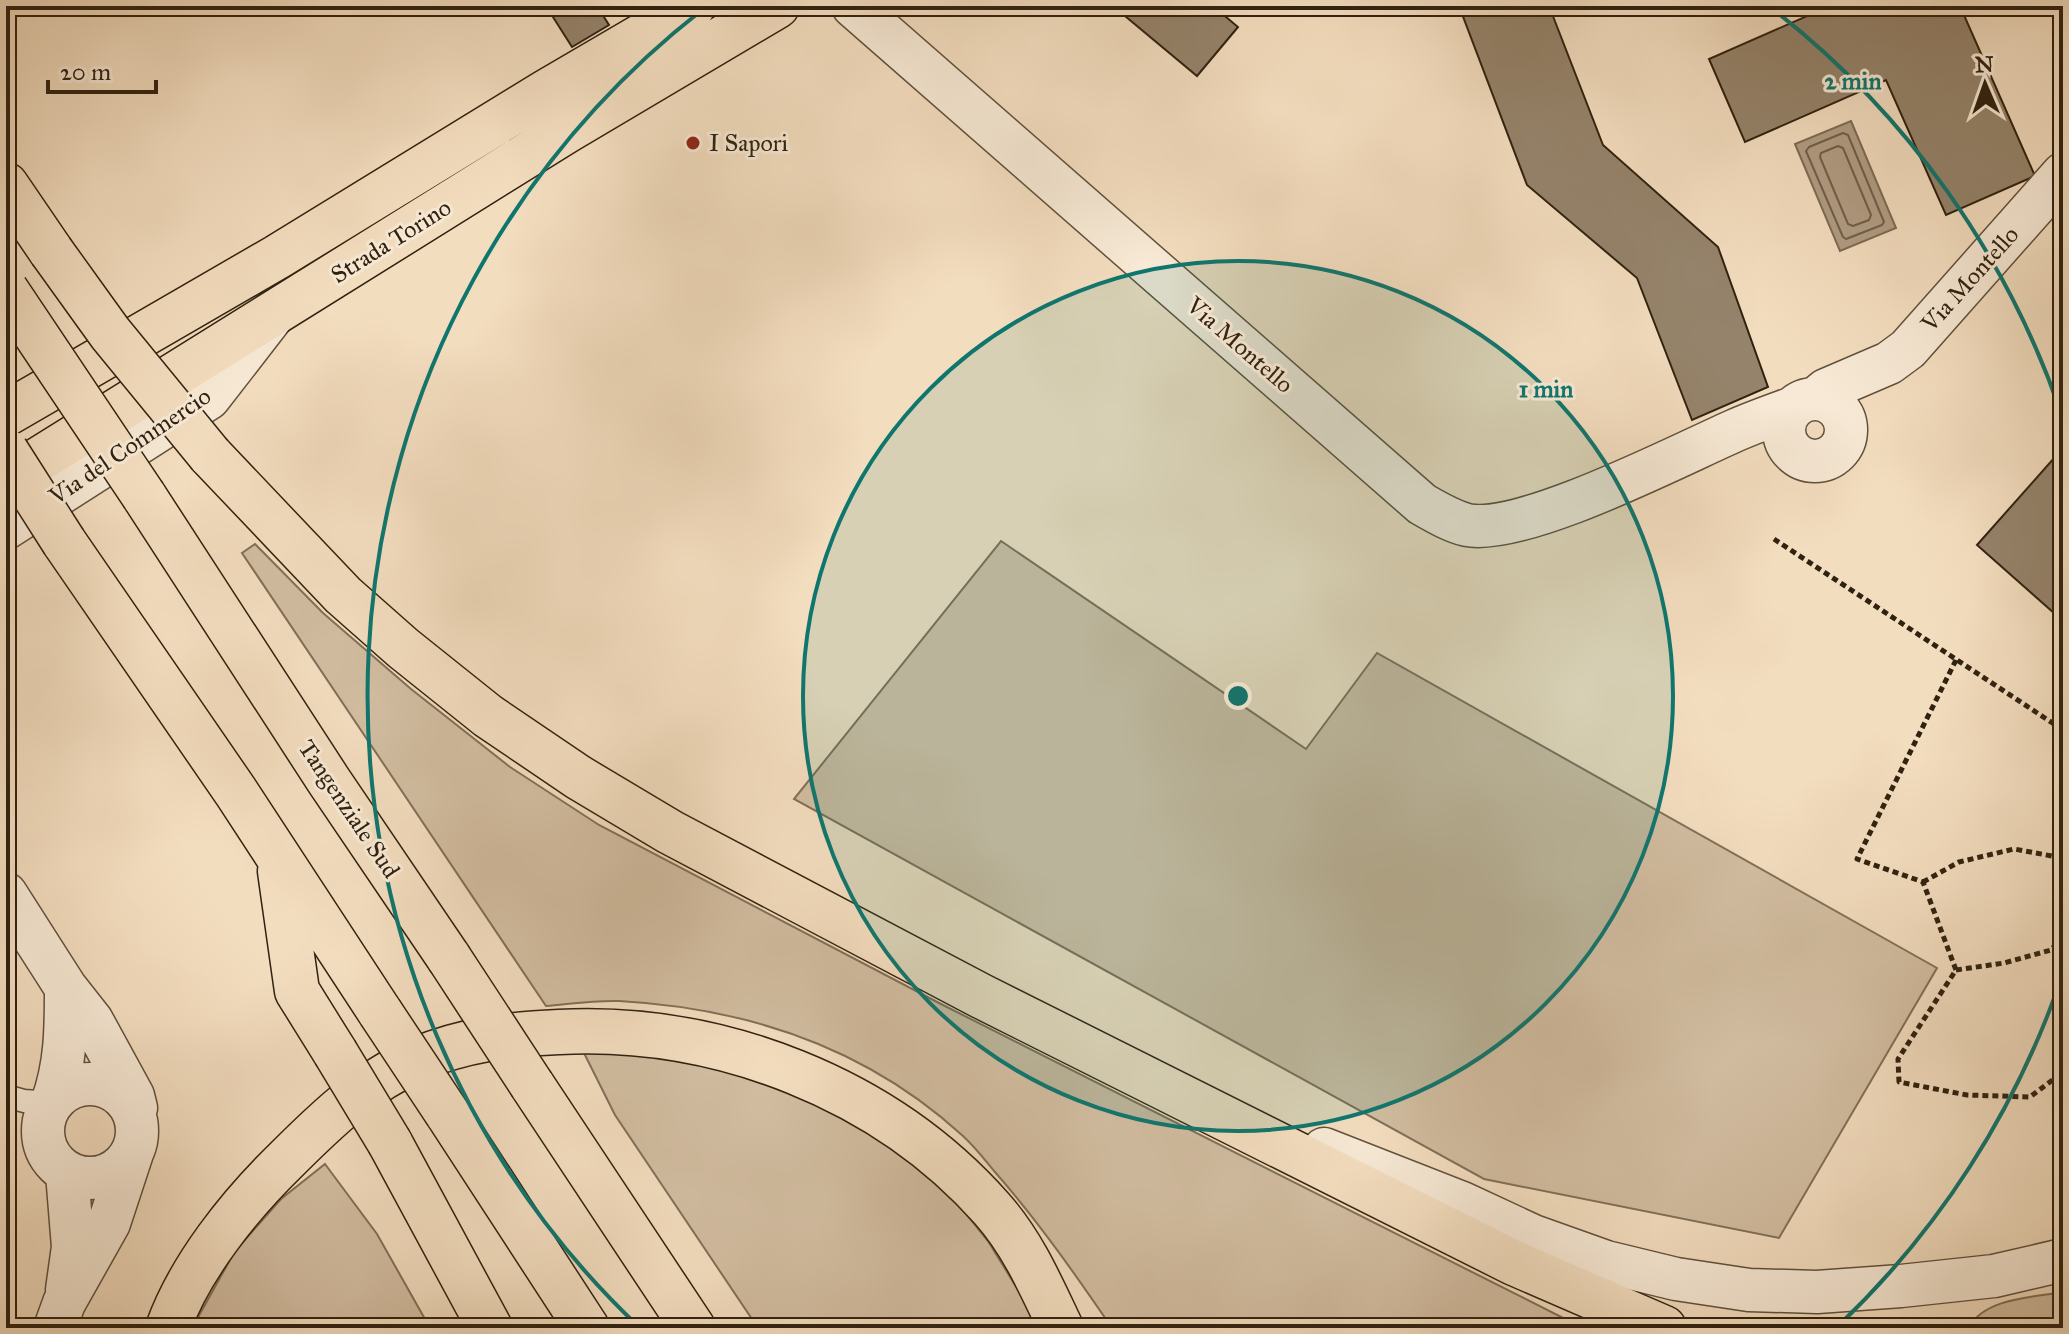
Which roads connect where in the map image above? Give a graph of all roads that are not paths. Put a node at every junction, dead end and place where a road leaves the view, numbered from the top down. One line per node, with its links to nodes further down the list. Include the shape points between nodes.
1 (693, 6): 10 (main road, Strada Torino)
2 (777, 6): 7 (main road, Strada Torino)
3 (853, 6): 14 (street, Via Montello, via 1422,504 1443,516 1467,525 1521,519)
4 (2063, 174): 8 (street, Via Montello)
5 (6, 185): 20 (main road, bridge, via 110,333 210,455 333,585 488,716 670,832)
6 (6, 290): 33 (main road, Tangenziale Sud, bridge)
7 (274, 315): 15 (main road, Strada Torino); 16 (street, Via del Commercio, via 209,398)
8 (1908, 349): 9 (street, Via Montello); 11 (street, Via Montello, via 1888,386)
9 (1804, 404): 11 (street, via 1829,402 1842,412); 13 (street, via 1788,415 1784,434); 14 (street, Via Montello)
10 (6, 414)
11 (1845, 440): 13 (street, Via Montello, via 1828,459 1808,461)
12 (6, 451): 17 (main road, bridge)
13 (1796, 455): 14 (street, Via Montello)
14 (1678, 458)
15 (6, 480)
16 (6, 528)
17 (278, 857): 25 (main road, bridge, via 297,991); 32 (main road, bridge)
18 (6, 895): 19 (street)
19 (66, 988): 22 (street, via 65,1050); 23 (street, via 92,1021 129,1088 137,1110)
20 (1162, 1085): 27 (street, via 1533,1236 1676,1279 1749,1290 1817,1292 1994,1276); 36 (main road, via 1514,1263)
21 (6, 1096): 22 (lane)
22 (52, 1103): 23 (street, via 76,1085 106,1086 132,1109); 24 (street, via 43,1126 44,1141)
23 (135, 1139): 24 (street, via 121,1167 101,1177); 28 (street, via 109,1223)
24 (67, 1173): 28 (street, via 73,1247)
25 (431, 1217): 30 (main road); 31 (main road)
26 (1021, 1246): 29 (main road, via 956,1172 914,1139 874,1111 775,1064 666,1037 612,1031 514,1034 467,1041 416,1060 345,1104 244,1204 190,1283); 34 (main road); 35 (street)
27 (2063, 1260)
28 (60, 1316)
29 (168, 1328)
30 (473, 1328)
31 (490, 1328)
32 (587, 1328)
33 (693, 1328)
34 (1061, 1328)
35 (1085, 1328)
36 (1664, 1328)

